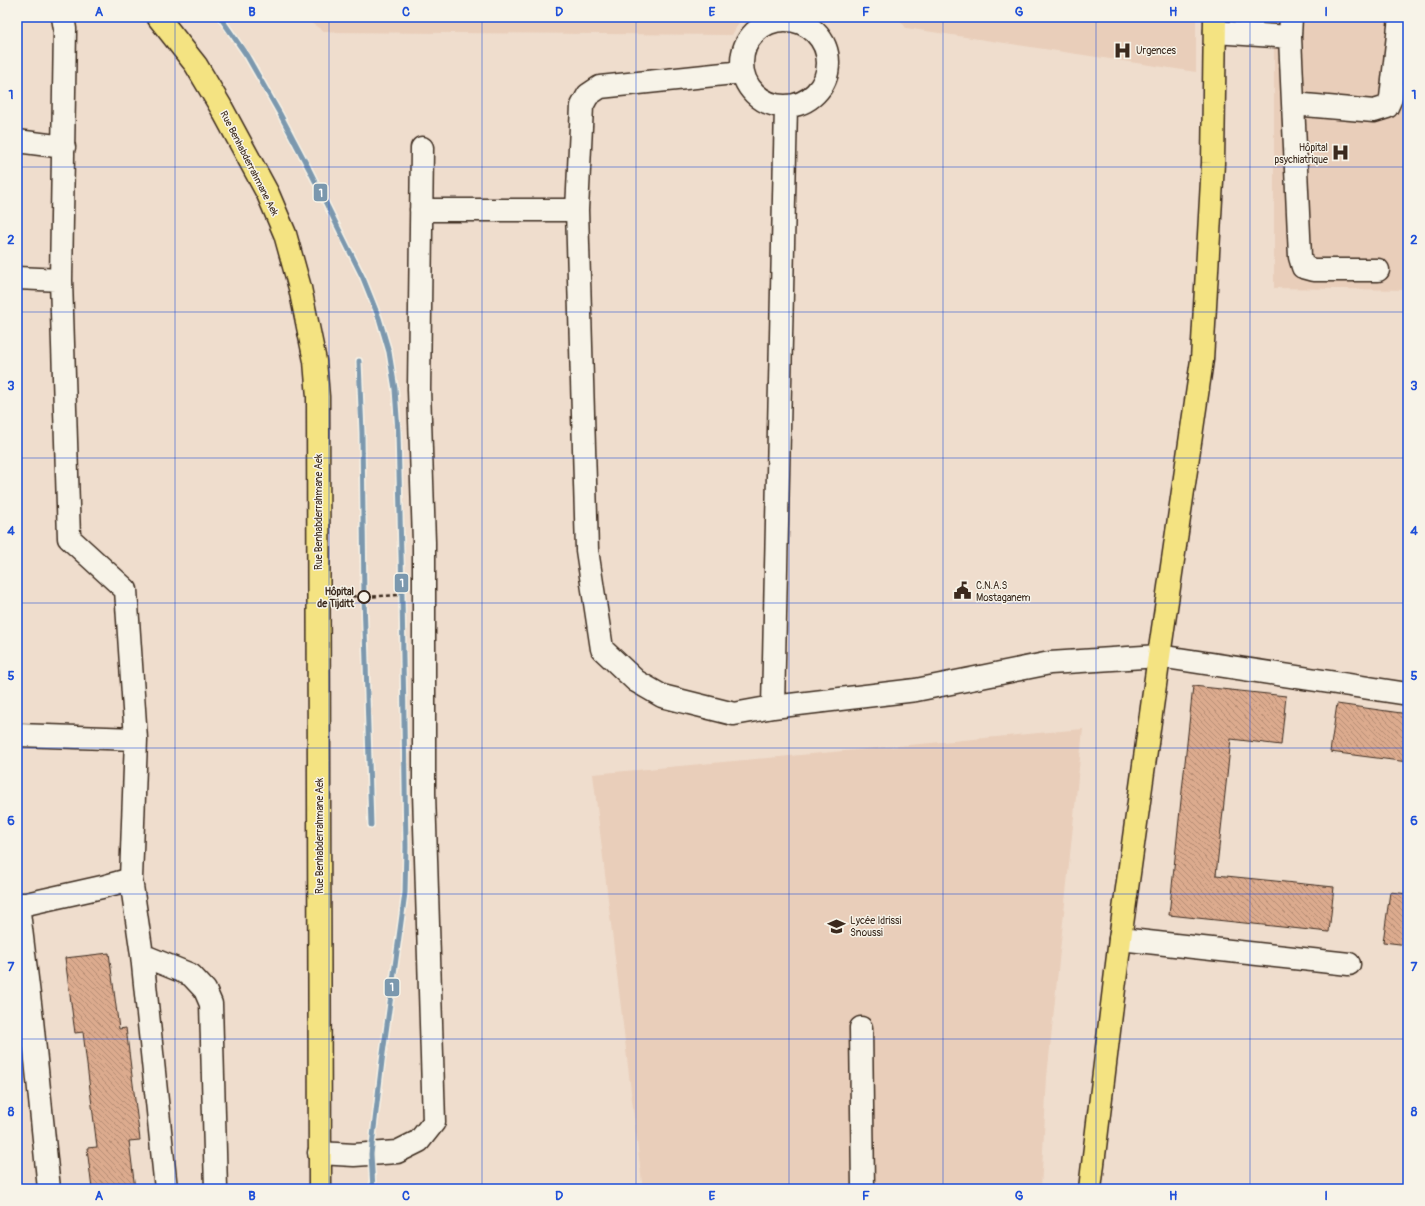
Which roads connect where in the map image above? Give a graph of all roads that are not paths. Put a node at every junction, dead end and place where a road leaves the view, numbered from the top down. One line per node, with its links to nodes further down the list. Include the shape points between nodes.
1 (158, 17): 31 (main road, Rue Benhabderrahmane Aek, via 196,64 268,194 285,234 300,288 315,361 318,396)
2 (1400, 17): 8 (street, via 1391,98 1387,107 1374,111)
3 (778, 19): 7 (street, via 765,25 746,45 742,58); 9 (street, via 805,25 817,34 828,59 827,73 812,97)
4 (69, 21): 11 (street)
5 (1215, 25): 6 (street); 18 (main road, via 1212,163 1202,360)
6 (1291, 27): 8 (street)
7 (743, 72): 9 (street, via 748,86 758,97 771,104); 14 (street, via 600,87 588,95 582,106)
8 (1293, 104): 15 (street, via 1300,257 1303,267 1314,270)
9 (786, 106): 20 (street)
10 (17, 141): 11 (street)
11 (64, 147): 17 (street)
12 (422, 148): 13 (street)
13 (421, 210): 14 (street); 31 (street, via 419,389 424,593 424,793 434,1122 419,1141 397,1152 354,1155)
14 (577, 210): 20 (street, via 587,550 602,649 636,680 662,696 734,714)
15 (1378, 270)
16 (17, 278): 17 (street)
17 (61, 280): 22 (street, via 69,538 126,590)
18 (1159, 656): 19 (street); 20 (street, via 1050,663 916,690); 25 (main road)
19 (1408, 694)
20 (773, 707)
21 (17, 735): 22 (street)
22 (136, 739): 23 (street)
23 (131, 879): 24 (street); 26 (street)
24 (18, 904): 28 (street)
25 (1120, 939): 27 (street); 37 (main road)
26 (142, 954): 33 (street); 34 (street, via 191,975 204,990 211,1004)
27 (1349, 964)
28 (32, 1020): 30 (street); 32 (street)
29 (861, 1028): 36 (street)
30 (17, 1039)
31 (319, 1153): 35 (main road, Rue Benhabderrahmane Aek)
32 (49, 1189)
33 (166, 1189)
34 (216, 1189)
35 (320, 1189)
36 (863, 1189)
37 (1090, 1189)

